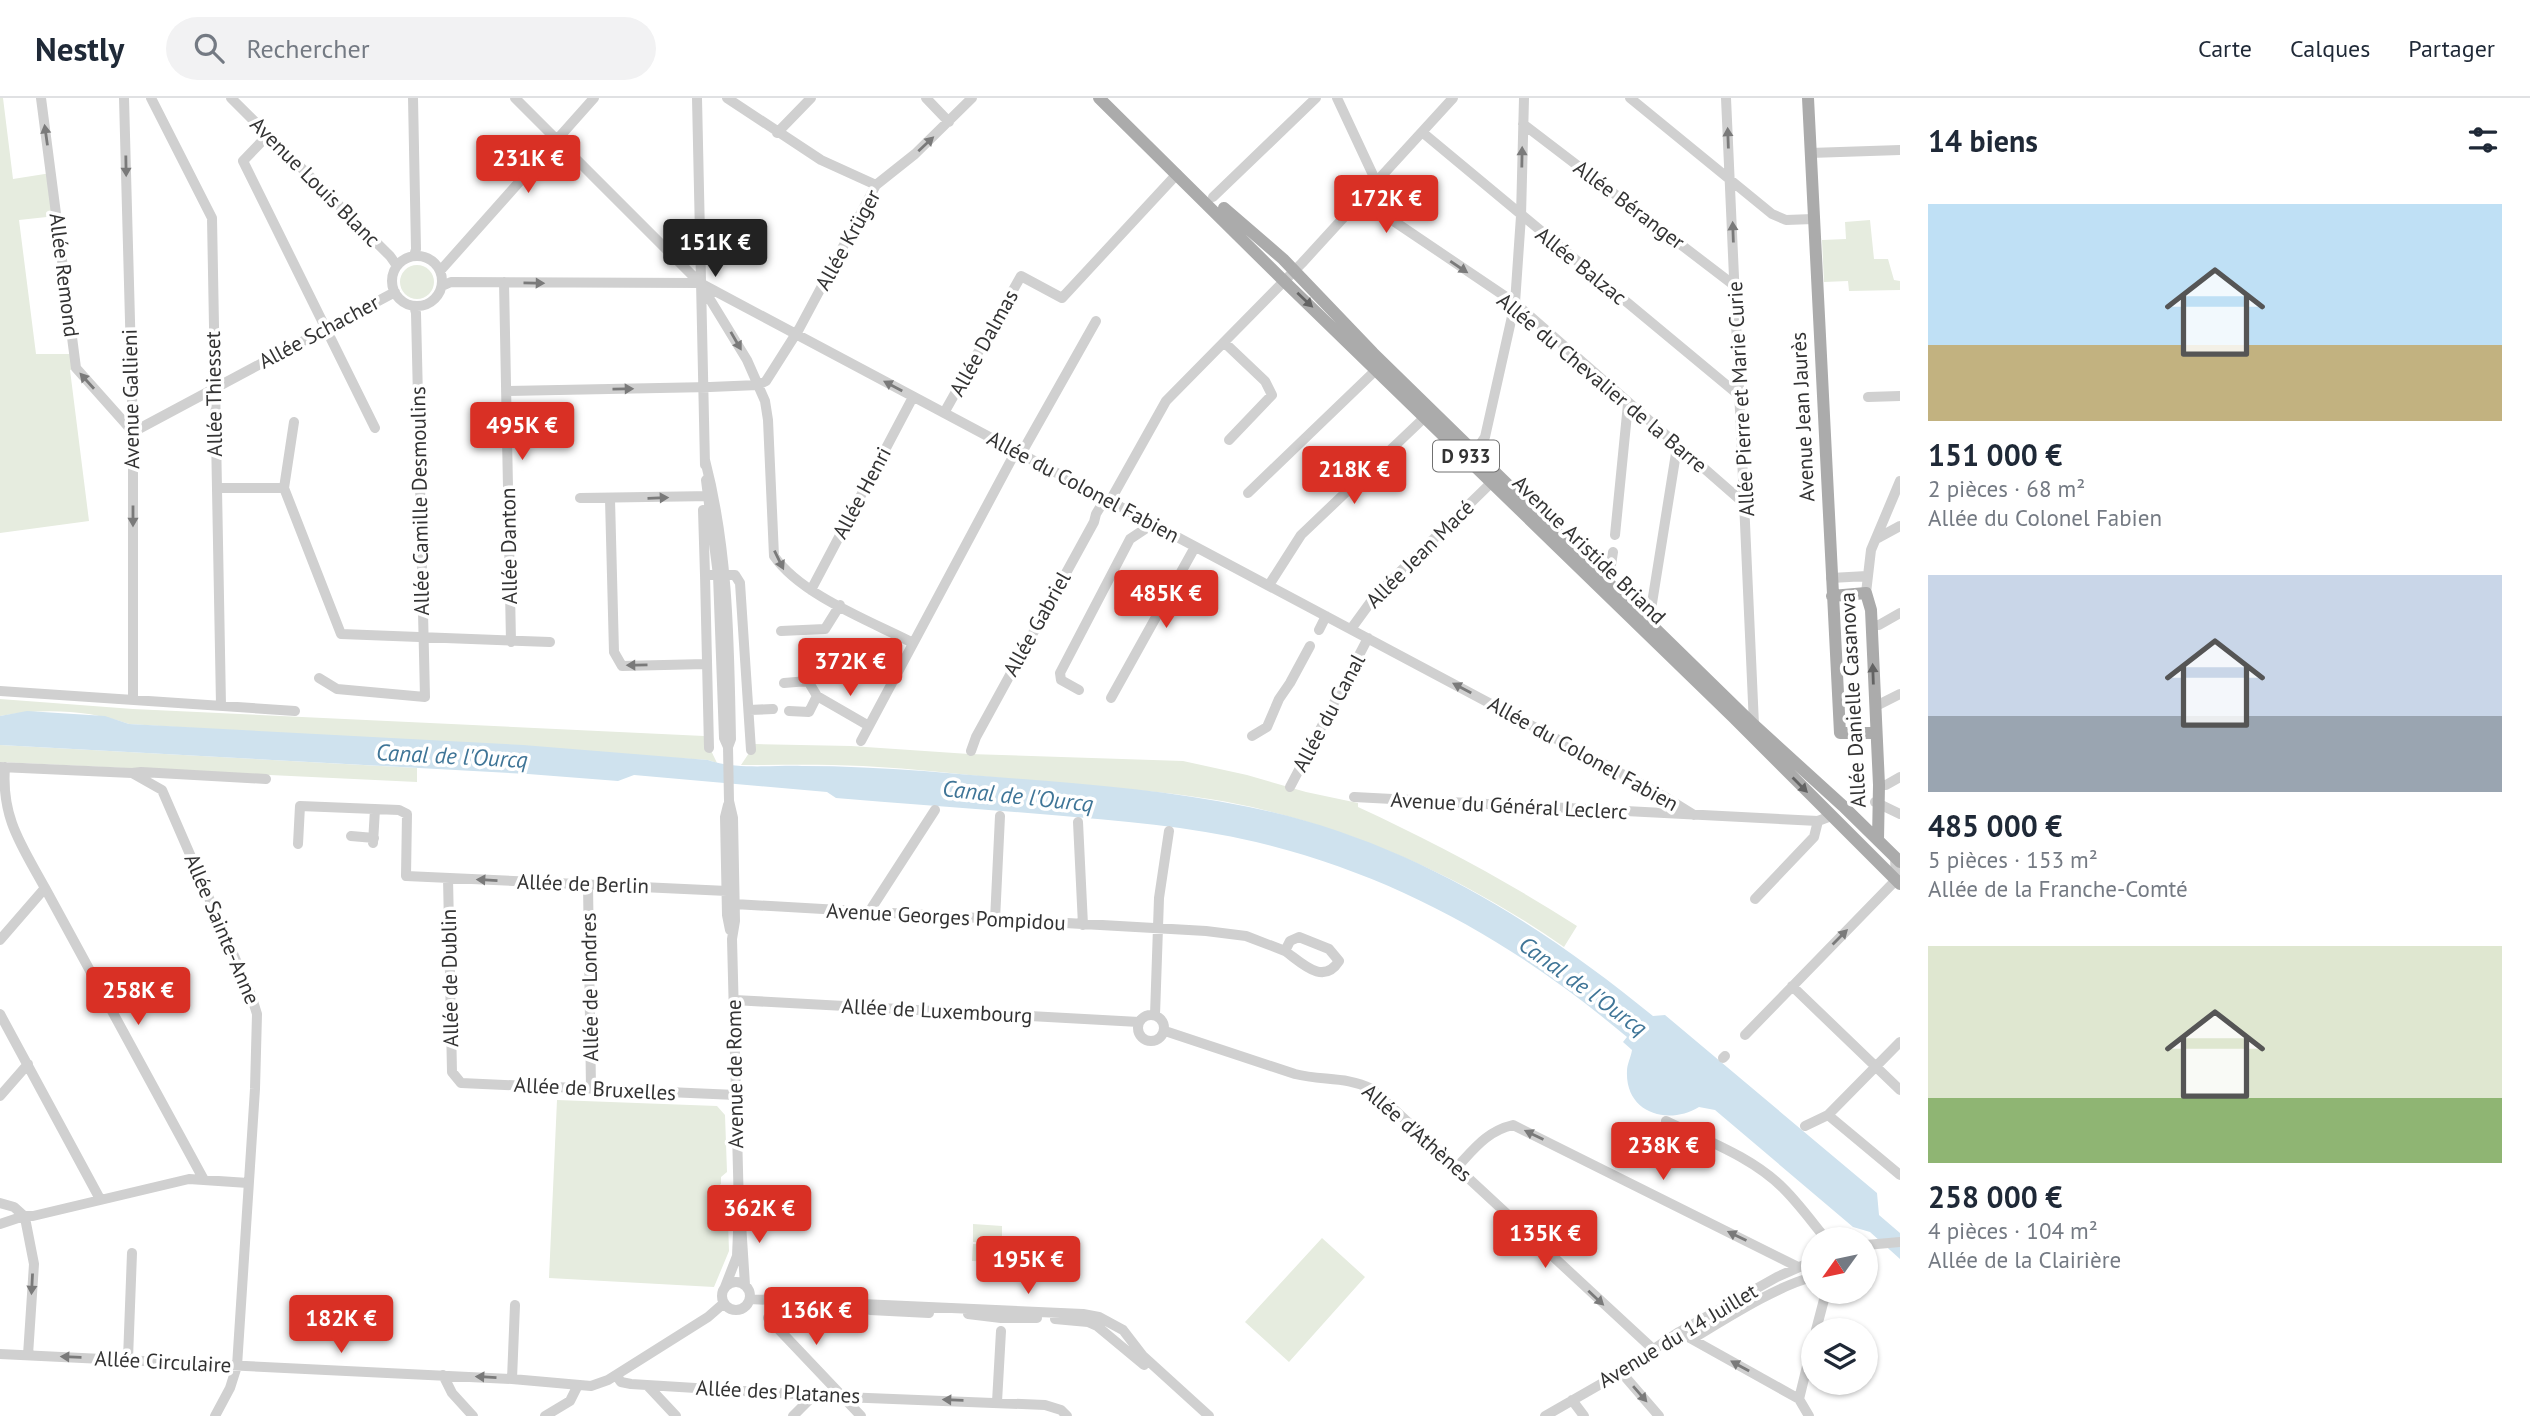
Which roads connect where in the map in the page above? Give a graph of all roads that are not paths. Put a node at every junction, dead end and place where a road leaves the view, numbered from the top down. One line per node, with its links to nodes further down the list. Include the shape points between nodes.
1 (41, 98): 69 (street, Allée Remond, one-way to 1, via 76,369)
2 (124, 98): 69 (street, Avenue Gallieni, one-way to 69)
3 (151, 98): 58 (street, Allée Thiesset, via 212,218)
4 (231, 98): 26 (street, Avenue Louis Blanc)
5 (413, 98): 37 (street)
6 (515, 98): 27 (street)
7 (594, 98): 27 (street)
8 (697, 98): 43 (street)
9 (727, 98): 25 (street)
10 (811, 98): 25 (street)
11 (926, 98): 22 (street)
12 (972, 98): 22 (street, Allée Krüger)
13 (1099, 98): 30 (main road, Avenue Aristide Briand / D 933)
14 (1112, 98): 34 (main road, Avenue Aristide Briand / D 933)
15 (1316, 98): 34 (street)
16 (1338, 98): 32 (street, Allée du Chevalier de la Barre)
17 (1453, 98): 24 (street, Allée Gabriel)
18 (1524, 98): 23 (street)
19 (1630, 98): 31 (street)
20 (1727, 98): 31 (street, Allée Pierre et Marie Curie, one-way to 20)
21 (1808, 98): 29 (main road, Avenue Jean Jaurès)
22 (949, 122): 33 (street, Allée Krüger, one-way to 22)
23 (1523, 124): 35 (street, one-way to 23); 45 (street, Allée Béranger)
24 (1422, 132): 32 (street, Allée Gabriel); 35 (street, Allée Balzac)
25 (777, 133): 33 (street)
26 (268, 135): 38 (street, Avenue Louis Blanc); 52 (street, via 243,161)
27 (557, 139): 40 (street); 43 (street)
28 (1900, 150): 29 (street)
29 (1810, 153): 36 (main road, Avenue Jean Jaurès)
30 (1177, 174): 41 (main road, Avenue Aristide Briand / D 933); 65 (street, Allée Dalmas, via 1062,298 1021,276)
31 (1730, 179): 36 (street, via 1778,218); 45 (street, Allée Pierre et Marie Curie, one-way to 31)
32 (1376, 183): 39 (street, Allée Gabriel); 48 (street, Allée du Chevalier de la Barre, one-way to 48, via 1395,222)
33 (876, 186): 53 (street, Allée Krüger)
34 (1213, 197): 39 (main road, Avenue Aristide Briand / D 933)
35 (1521, 216): 48 (street); 62 (street, Allée Balzac)
36 (1813, 219): 94 (main road, Avenue Jean Jaurès)
37 (414, 256): 38 (street); 40 (street, via 429,259)
38 (397, 267): 46 (street, via 392,279)
39 (1295, 270): 41 (street, Allée Gabriel); 73 (main road, Avenue Aristide Briand / D 933)
40 (440, 271): 44 (street)
41 (1284, 281): 54 (street, Allée Gabriel); 55 (main road, Avenue Aristide Briand / D 933, one-way to 55)
42 (503, 282): 43 (street, Allée du Colonel Fabien, one-way to 43); 44 (street, Allée du Colonel Fabien); 59 (street, Allée Danton)
43 (700, 283): 47 (street, Allée du Colonel Fabien); 50 (street); 57 (street)
44 (442, 286): 49 (street, via 435,299)
45 (1735, 286): 62 (street, Allée Pierre et Marie Curie)
46 (395, 292): 49 (street); 52 (street, Allée Schacher)
47 (724, 297): 50 (street); 53 (street, Allée du Colonel Fabien)
48 (1515, 303): 64 (street, Allée du Chevalier de la Barre); 73 (street, via 1485,437)
49 (414, 306): 107 (street, Allée Camille Desmoulins)
50 (716, 308): 56 (street, one-way to 56)
51 (1096, 321): 72 (street)
52 (326, 329): 58 (street, Allée Schacher); 68 (street)
53 (796, 334): 56 (street, Allée Krüger, via 766,381); 61 (street, Allée du Colonel Fabien, one-way to 53)
54 (1224, 343): 70 (street, via 1265,381 1272,395); 82 (street, Allée Gabriel, via 1166,401)
55 (1377, 369): 66 (main road, Avenue Aristide Briand / D 933); 78 (street)
56 (758, 384): 57 (street); 96 (street, one-way to 96, via 768,420 774,556 785,571)
57 (703, 387): 59 (street, one-way to 57); 79 (street)
58 (214, 388): 69 (street, Allée Schacher); 76 (street, Allée Thiesset)
59 (506, 391): 109 (street, Allée Danton)
60 (1900, 396): 63 (street)
61 (913, 397): 65 (street, Allée du Colonel Fabien); 96 (street, Allée Henri)
62 (1741, 397): 83 (street, Allée Pierre et Marie Curie)
63 (1868, 397)
64 (1628, 404): 71 (street, Allée du Chevalier de la Barre); 86 (street)
65 (944, 413): 72 (street, Allée du Colonel Fabien)
66 (1425, 417): 75 (main road, Avenue Aristide Briand / D 933); 95 (street, via 1301,535)
67 (294, 422): 77 (street)
68 (375, 428)
69 (133, 432): 121 (street, Avenue Gallieni, one-way to 121)
70 (1229, 440)
71 (1677, 447): 83 (street, Allée du Chevalier de la Barre); 102 (street)
72 (1019, 452): 82 (street, Allée du Colonel Fabien); 111 (street)
73 (1475, 452): 93 (main road, Avenue Aristide Briand / D 933)
74 (1900, 481): 87 (street, Allée Danielle Casanova)
75 (1492, 482): 104 (street, Allée Jean Macé, via 1375,596); 154 (main road, Avenue Aristide Briand / D 933, one-way to 154, via 1732,716)
76 (216, 488): 77 (street); 123 (street, Allée Thiesset)
77 (284, 488): 107 (street, via 341,634)
78 (1248, 493)
79 (710, 496): 81 (street, one-way to 79); 90 (street, via 703,507); 91 (street)
80 (580, 498): 81 (street)
81 (610, 499): 113 (street, one-way to 81, via 622,666 614,652)
82 (1107, 500): 84 (street, Allée du Colonel Fabien); 138 (street, Allée Gabriel)
83 (1746, 505): 122 (street, Allée Pierre et Marie Curie)
84 (1149, 523): 88 (street, Allée du Colonel Fabien); 116 (street, via 1130,539 1060,673 1061,680)
85 (1900, 526): 87 (street)
86 (1615, 534)
87 (1876, 539): 92 (street, Allée Danielle Casanova)
88 (1195, 547): 95 (street, Allée du Colonel Fabien); 120 (street)
89 (1613, 552): 93 (street)
90 (705, 575): 91 (street); 113 (street)
91 (722, 575): 126 (street, via 735,575 740,583); 146 (street)
92 (1867, 576): 94 (street); 97 (street, Allée Danielle Casanova)
93 (1604, 578): 102 (main road, Avenue Aristide Briand / D 933)
94 (1831, 578): 98 (main road, Avenue Jean Jaurès)
95 (1269, 584): 101 (street, Allée du Colonel Fabien)
96 (811, 590): 99 (street)
97 (1866, 593): 98 (main road); 103 (main road, Allée Danielle Casanova)
98 (1832, 596): 132 (main road, Avenue Jean Jaurès, via 1840,733)
99 (840, 605): 106 (street, via 825,629); 111 (street)
100 (1900, 613): 103 (street)
101 (1326, 616): 104 (street, Allée du Colonel Fabien); 105 (street)
102 (1649, 622): 127 (main road, Avenue Aristide Briand / D 933)
103 (1872, 625): 124 (main road, Allée Danielle Casanova, one-way to 103)
104 (1351, 629): 108 (street, Allée du Colonel Fabien)
105 (1319, 630)
106 (781, 631)
107 (423, 638): 109 (street); 114 (street, Allée Camille Desmoulins, via 425,697 337,688)
108 (1368, 638): 144 (street, Allée du Canal); 152 (street, Allée du Colonel Fabien, one-way to 108)
109 (511, 642): 110 (street)
110 (550, 642)
111 (913, 643): 131 (street)
112 (1310, 646): 134 (street, via 1267,727)
113 (706, 664): 136 (street)
114 (318, 678)
115 (784, 682): 119 (street, via 808,681)
116 (1079, 690)
117 (0, 691): 121 (street)
118 (1900, 694): 124 (street)
119 (817, 696): 129 (street, via 809,712); 131 (street)
120 (1111, 698)
121 (134, 700): 123 (street)
122 (1753, 700): 127 (street); 130 (street, Allée Pierre et Marie Curie)
123 (221, 705): 128 (street)
124 (1876, 706): 133 (main road, Allée Danielle Casanova)
125 (773, 709): 126 (street)
126 (749, 710): 137 (street)
127 (1739, 710): 130 (main road, Avenue Aristide Briand / D 933)
128 (295, 711)
129 (789, 711)
130 (1754, 725): 150 (main road, Avenue Aristide Briand / D 933)
131 (869, 726): 135 (street)
132 (1856, 733): 133 (main road); 147 (main road, Allée Danielle Casanova, via 1871,747)
133 (1876, 733): 143 (main road, Allée Danielle Casanova)
134 (1252, 736)
135 (861, 741)
136 (709, 748)
137 (751, 750)
138 (971, 751)
139 (2, 767): 140 (street, Allée Sainte-Anne); 165 (street, via 10,820)
140 (132, 773): 142 (street); 198 (street, Allée Sainte-Anne, via 162,790 257,1014)
141 (1900, 777): 143 (street)
142 (266, 779)
143 (1879, 785): 147 (main road, Allée Danielle Casanova)
144 (1290, 787)
145 (1354, 797): 152 (street, Avenue du Général Leclerc)
146 (729, 798): 166 (street, Avenue de Rome, via 725,817); 168 (street, Avenue de Rome)
147 (1877, 803): 151 (street); 158 (main road, Allée Danielle Casanova)
148 (375, 809): 157 (street, via 374,841); 159 (street, via 300,806); 162 (street, Allée de Berlin, via 407,814 406,876)
149 (935, 810): 169 (street)
150 (1847, 810): 154 (main road); 158 (main road, Avenue Aristide Briand / D 933)
151 (1900, 814)
152 (1694, 815): 154 (street, Avenue du Général Leclerc)
153 (1000, 816): 170 (street)
154 (1824, 819): 160 (main road, Avenue Aristide Briand / D 933); 167 (street, via 1814,837)
155 (1078, 822): 172 (street)
156 (1169, 831): 173 (street)
157 (351, 836)
158 (1874, 836): 160 (main road); 161 (main road, Avenue Aristide Briand / D 933)
159 (298, 844)
160 (1862, 846): 163 (main road, Avenue Aristide Briand / D 933)
161 (1897, 860): 163 (street)
162 (448, 878): 164 (street, Allée de Berlin, one-way to 162); 187 (street, Allée de Dublin)
163 (1898, 882): 177 (street, one-way to 163)
164 (588, 885): 166 (street, Allée de Berlin); 188 (street, Allée de Londres)
165 (45, 888): 175 (street); 197 (street)
166 (727, 891): 171 (street); 174 (street, Avenue de Rome)
167 (1755, 899)
168 (734, 904): 169 (street, Avenue Georges Pompidou); 171 (street, Avenue de Rome)
169 (869, 912): 170 (street, Avenue Georges Pompidou)
170 (995, 920): 172 (street, Avenue Georges Pompidou)
171 (735, 921): 174 (street, Avenue de Rome)
172 (1083, 925): 173 (street, Avenue Georges Pompidou)
173 (1157, 929): 176 (street, Avenue Georges Pompidou, via 1246,936); 180 (street)
174 (732, 939): 178 (street, Avenue de Rome)
175 (0, 940)
176 (1285, 951): 176 (street, Avenue Georges Pompidou, via 1314,972 1324,973 1339,961 1329,948 1299,937 1290,941)
177 (1792, 986): 183 (street); 186 (street)
178 (734, 1000): 181 (street, Allée de Luxembourg); 190 (street, Avenue de Rome)
179 (0, 1014): 185 (street)
180 (1155, 1015): 181 (street); 182 (street)
181 (1139, 1022): 182 (street, via 1138,1031 1147,1041 1160,1039)
182 (1165, 1031): 195 (street, Allée d'Athènes, via 1295,1074 1357,1081 1372,1089)
183 (1745, 1035)
184 (1900, 1042): 186 (street)
185 (28, 1064): 191 (street); 199 (street)
186 (1875, 1066): 189 (street); 192 (street)
187 (455, 1078): 188 (street, Allée de Bruxelles, via 461,1083)
188 (592, 1088): 190 (street, Allée de Bruxelles)
189 (1900, 1090)
190 (736, 1095): 201 (street, Avenue de Rome)
191 (0, 1096)
192 (1828, 1115): 194 (street); 196 (street)
193 (1666, 1121): 204 (street, via 1767,1174)
194 (1805, 1126)
195 (1457, 1167): 208 (street, one-way to 195, via 1513,1125 1486,1136); 225 (street, Allée d'Athènes, one-way to 225)
196 (1900, 1175)
197 (204, 1180): 198 (street); 199 (street, via 189,1179)
198 (248, 1183): 229 (street, Allée Sainte-Anne)
199 (100, 1199): 202 (street)
200 (0, 1203): 202 (street, via 15,1207)
201 (739, 1209): 213 (street, Avenue de Rome); 214 (street, Avenue de Rome, via 737,1256)
202 (24, 1216): 203 (street); 227 (street, one-way to 227, via 34,1264)
203 (0, 1224)
204 (1816, 1227)
205 (1900, 1242): 206 (street)
206 (1878, 1244)
207 (132, 1253): 228 (street)
208 (1772, 1253): 210 (street); 211 (street)
209 (1801, 1266): 210 (street, Avenue du 14 Juillet)
210 (1798, 1267): 211 (street, Avenue du 14 Juillet)
211 (1777, 1277): 223 (street, Avenue du 14 Juillet)
212 (1801, 1280): 224 (street)
213 (745, 1285): 214 (street, via 737,1282); 215 (street)
214 (725, 1287): 220 (street, via 722,1295)
215 (750, 1299): 216 (street); 220 (street, via 746,1307)
216 (797, 1303): 217 (street); 219 (street)
217 (851, 1303): 219 (street); 250 (street, via 1099,1317 1123,1330 1143,1356)
218 (515, 1305): 233 (street)
219 (830, 1305): 249 (street, via 1088,1322 1116,1339)
220 (729, 1307): 232 (street, Allée Circulaire)
221 (768, 1318): 238 (street)
222 (1001, 1331): 241 (street)
223 (1679, 1332): 224 (street); 225 (street, Avenue du 14 Juillet)
224 (1692, 1339): 239 (street, one-way to 224)
225 (1654, 1350): 230 (street, Avenue du 14 Juillet)
226 (0, 1354): 227 (street, Allée Circulaire)
227 (28, 1355): 228 (street, Allée Circulaire, one-way to 227)
228 (128, 1359): 229 (street, Allée Circulaire)
229 (237, 1366): 231 (street, Allée Circulaire); 242 (street, Allée Sainte-Anne)
230 (1621, 1372): 240 (street, Avenue du 14 Juillet); 253 (street, one-way to 253)
231 (443, 1375): 233 (street, Allée Circulaire, one-way to 231); 243 (street)
232 (616, 1375): 234 (street, Allée Circulaire, via 591,1386); 235 (street, Allée des Platanes, via 621,1382)
233 (512, 1379): 234 (street, Allée Circulaire)
234 (578, 1385): 244 (street, via 570,1401)
235 (648, 1385): 237 (street, Allée des Platanes); 245 (street)
236 (1801, 1391): 239 (street)
237 (815, 1394): 238 (street, Allée des Platanes); 246 (street)
238 (843, 1397): 241 (street, Allée des Platanes, one-way to 238); 247 (street)
239 (1799, 1399): 254 (street)
240 (1572, 1400): 251 (street, Avenue du 14 Juillet); 252 (street)
241 (997, 1402): 248 (street, Allée des Platanes, via 1045,1405)
242 (215, 1416)
243 (473, 1416)
244 (545, 1416)
245 (677, 1416)
246 (793, 1416)
247 (861, 1416)
248 (1067, 1416)
249 (1199, 1416)
250 (1209, 1416)
251 (1545, 1416)
252 (1584, 1416)
253 (1659, 1416)
254 (1809, 1416)

